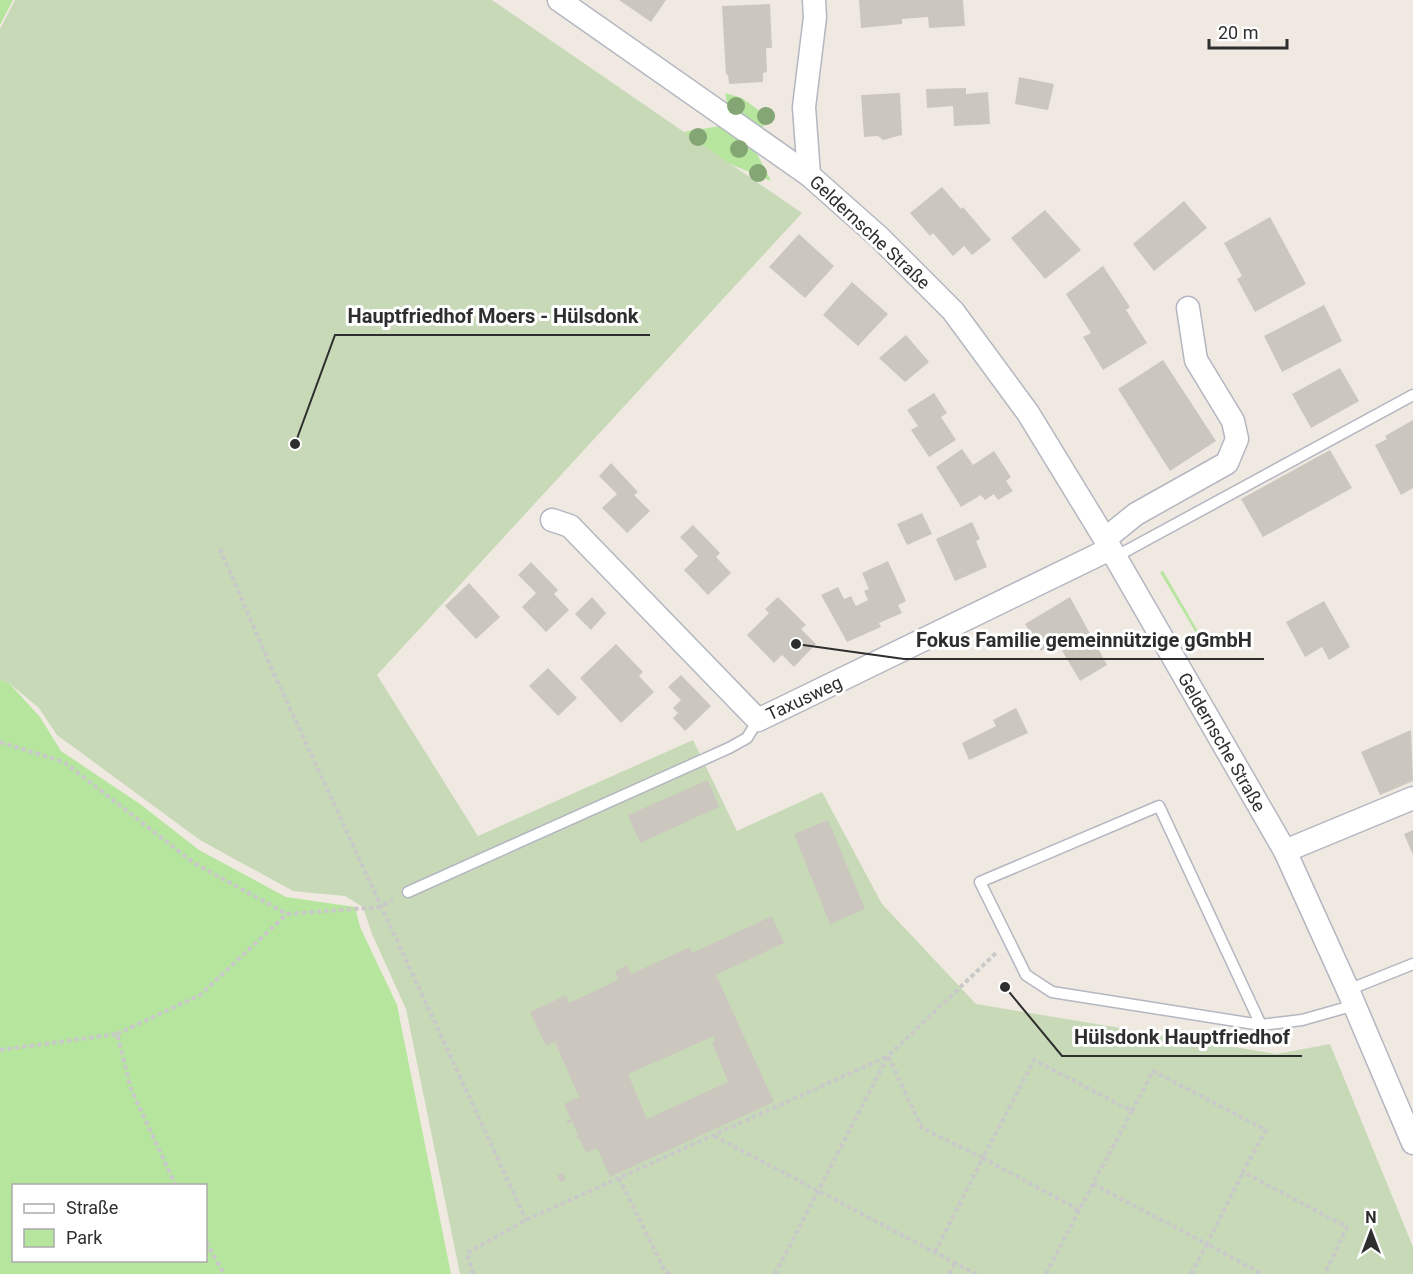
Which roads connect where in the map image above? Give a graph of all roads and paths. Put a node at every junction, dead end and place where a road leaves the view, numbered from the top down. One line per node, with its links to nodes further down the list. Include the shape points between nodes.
1 (559, 0): 3 (street, Geldernsche Straße)
2 (814, 0): 3 (street, via 804,107)
3 (809, 175): 7 (street, Geldernsche Straße, via 953,311 1028,413)
4 (1188, 308): 7 (street, via 1196,360 1233,421 1237,439 1227,463 1136,514)
5 (1413, 395): 7 (lane)
6 (552, 520): 9 (street, Taxusweg, via 570,526)
7 (1110, 548): 9 (street, Taxusweg); 12 (street, Geldernsche Straße)
8 (220, 549): 14 (path)
9 (758, 720): 13 (lane, via 747,738 729,748)
10 (0, 742): 15 (path, via 64,762 194,863)
11 (1413, 798): 12 (street)
12 (1285, 851): 18 (street, Geldernsche Straße)
13 (408, 892)
14 (380, 907): 15 (path); 33 (path)
15 (287, 914): 20 (path, via 200,995)
16 (1008, 943): 19 (lane, via 1026,975 1052,992); 19 (lane, via 980,882 1159,806); 22 (path)
17 (1413, 964): 18 (lane)
18 (1352, 997): 19 (lane, via 1302,1020); 25 (street, Geldernsche Straße)
19 (1261, 1026)
20 (117, 1034): 21 (path); 29 (path, via 131,1089)
21 (0, 1050)
22 (888, 1056): 24 (path); 26 (path, via 922,1128); 31 (path)
23 (1132, 1112): 26 (path, via 1034,1060); 27 (path, via 1153,1071 1266,1130); 30 (path)
24 (713, 1135): 28 (path); 31 (path)
25 (1413, 1143)
26 (983, 1158): 32 (path); 36 (path)
27 (1243, 1172): 35 (path); 47 (path, via 1347,1227)
28 (619, 1178): 33 (path); 40 (path, via 665,1271)
29 (176, 1184)
30 (1093, 1184): 32 (path); 35 (path)
31 (818, 1190): 36 (path); 41 (path)
32 (1079, 1210): 44 (path)
33 (526, 1220): 39 (path, via 467,1253)
34 (207, 1244): 38 (path)
35 (1207, 1244): 45 (path); 46 (path)
36 (935, 1252): 37 (path)
37 (955, 1263): 42 (path); 43 (path)
38 (224, 1274)
39 (473, 1274)
40 (670, 1274)
41 (775, 1274)
42 (949, 1274)
43 (976, 1274)
44 (1046, 1274)
45 (1191, 1274)
46 (1262, 1274)
47 (1325, 1274)

